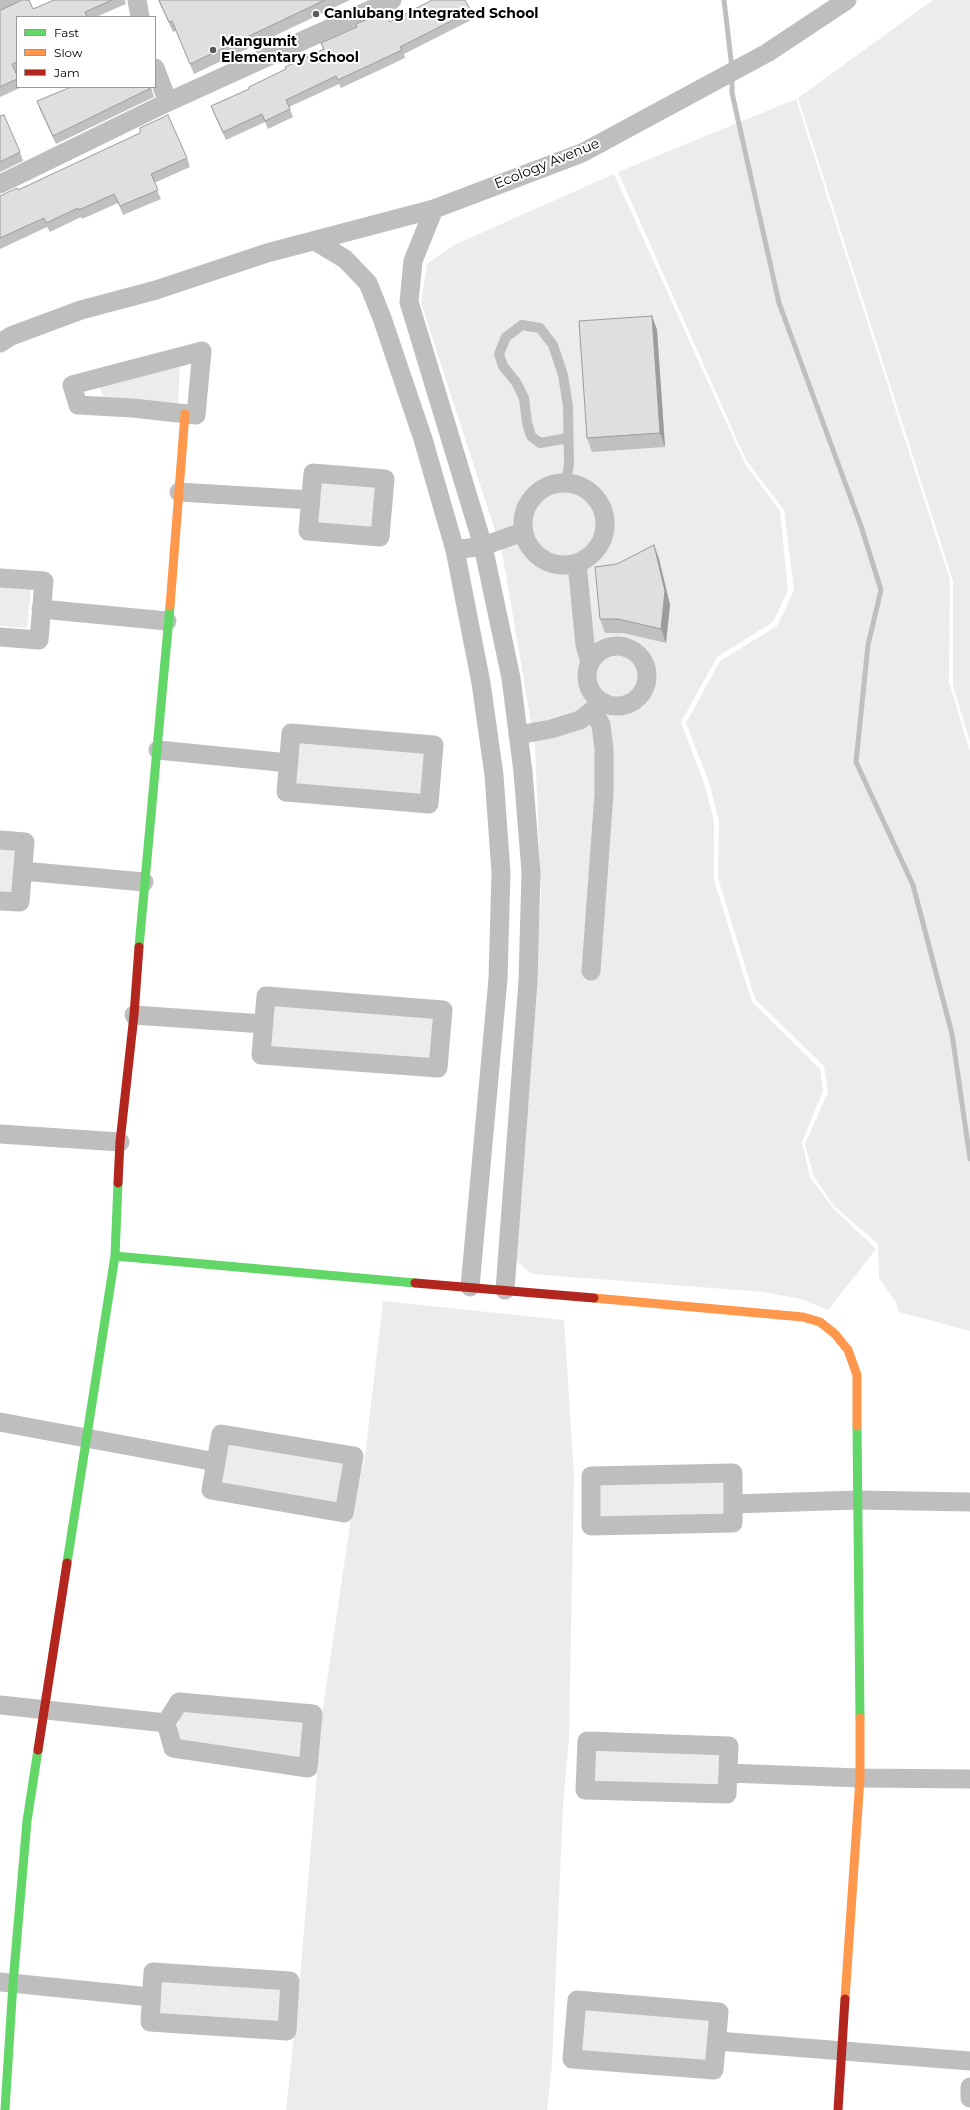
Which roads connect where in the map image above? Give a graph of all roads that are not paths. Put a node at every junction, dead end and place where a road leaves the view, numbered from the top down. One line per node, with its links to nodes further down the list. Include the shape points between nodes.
1 (18, 0): 5 (street)
2 (137, 0): 6 (street)
3 (392, 0): 8 (street)
4 (847, 0): 10 (street, Ecology Avenue, via 767,53 582,153)
5 (0, 9)
6 (140, 16)
7 (156, 71): 8 (street)
8 (168, 102): 9 (street)
9 (0, 184)
10 (434, 209): 11 (street, Ecology Avenue); 13 (street, via 413,261 409,302)
11 (315, 241): 12 (street, Ecology Avenue, via 267,253 156,290 81,310 11,336); 14 (street, via 345,259 368,283)
12 (0, 343)
13 (424, 353): 14 (street); 16 (street)
14 (398, 365): 18 (street)
15 (185, 414): 15 (street, via 196,415 202,351 72,385 78,405); 20 (street)
16 (448, 432): 18 (street); 23 (street)
17 (568, 438): 17 (lane, via 568,406 563,375 553,345 540,328 522,325 506,337 499,354 503,366 516,382 524,398 531,436 540,443); 19 (lane, via 570,464)
18 (422, 439): 24 (street)
19 (566, 482): 22 (street, via 553,484 532,497 526,508); 25 (street, via 578,485 599,501 606,525 597,548)
20 (179, 492): 21 (street); 28 (street)
21 (310, 500): 21 (street, via 313,473 385,479 380,537 308,531)
22 (523, 532): 23 (street); 25 (street, via 527,543 543,560 554,564)
23 (483, 546): 24 (street); 32 (street, via 510,678)
24 (455, 550): 45 (street, via 481,683 494,775 501,873 498,979)
25 (577, 563): 30 (street, via 585,645)
26 (0, 578): 27 (street, via 44,581)
27 (41, 609): 28 (street); 29 (street, via 39,640)
28 (168, 621): 33 (street)
29 (0, 637)
30 (590, 662): 31 (street, via 587,682); 31 (street, via 604,649 622,647 631,650 644,663 646,672 643,690 636,698 627,704)
31 (598, 706): 32 (street, via 580,720 551,730); 39 (street, via 604,749 604,786)
32 (518, 735): 46 (street, via 531,872 528,981)
33 (158, 750): 34 (street); 37 (street)
34 (289, 763): 34 (street, via 291,733 434,745 429,804 286,792)
35 (0, 840): 36 (street, via 25,842)
36 (23, 871): 37 (street); 38 (street, via 20,902)
37 (144, 882): 40 (street)
38 (0, 900)
39 (591, 971)
40 (134, 1015): 41 (street); 43 (street)
41 (264, 1024): 41 (street, via 266,996 443,1010 438,1068 261,1055)
42 (0, 1134): 43 (street)
43 (120, 1142): 44 (street)
44 (115, 1256): 45 (street); 48 (street)
45 (470, 1287): 46 (street)
46 (504, 1290): 50 (street, via 803,1317 820,1322 835,1334 848,1350 856,1375)
47 (0, 1422): 48 (street)
48 (87, 1438): 49 (street); 54 (street)
49 (216, 1462): 49 (street, via 221,1434 354,1456 344,1513 211,1490)
50 (858, 1500): 51 (street); 52 (street); 57 (street)
51 (970, 1502)
52 (734, 1504): 52 (street, via 733,1473 591,1476 591,1526 733,1523)
53 (0, 1705): 54 (street)
54 (45, 1711): 55 (street); 59 (street, via 26,1821)
55 (166, 1723): 55 (street, via 179,1702 313,1714 308,1768 173,1748)
56 (728, 1773): 56 (street, via 729,1746 587,1741 585,1790 727,1794); 57 (street)
57 (860, 1778): 58 (street); 62 (street)
58 (970, 1779)
59 (6, 1982): 60 (street); 66 (street)
60 (152, 1997): 60 (street, via 153,1972 290,1981 287,2031 150,2022)
61 (717, 2040): 61 (street, via 719,2012 577,2000 572,2059 714,2070); 62 (street)
62 (842, 2052): 63 (street); 67 (street)
63 (970, 2061)
64 (970, 2086): 65 (street)
65 (970, 2098)
66 (5, 2110)
67 (838, 2110)

